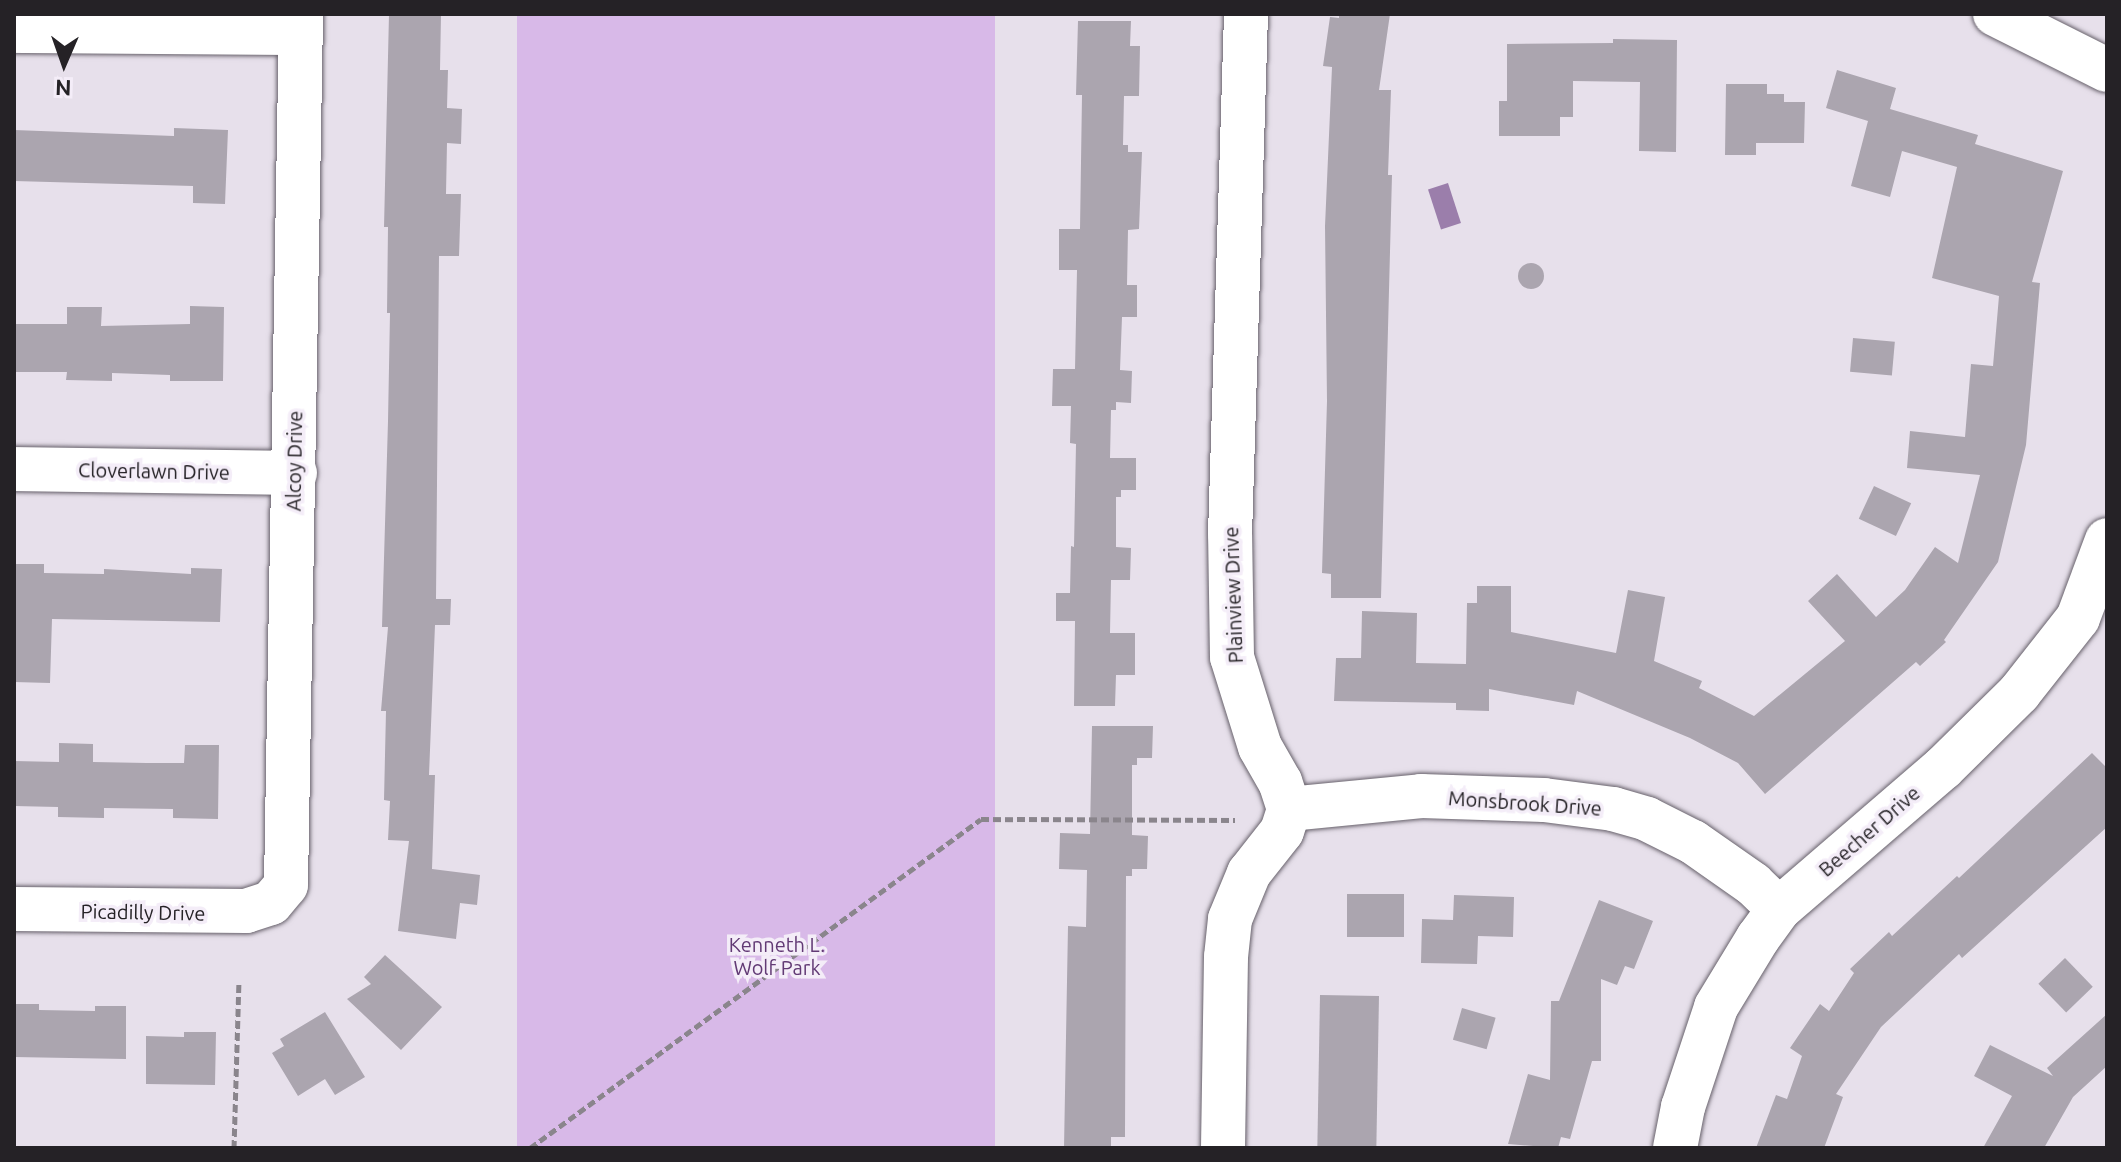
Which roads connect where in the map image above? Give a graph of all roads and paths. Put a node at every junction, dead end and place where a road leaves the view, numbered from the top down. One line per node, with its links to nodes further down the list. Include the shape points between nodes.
1 (1246, 14): 9 (street, Plainview Drive, via 1230,535 1232,657 1254,732)
2 (1995, 14): 5 (street)
3 (301, 24): 4 (street); 7 (street, Alcoy Drive)
4 (14, 31)
5 (2107, 70)
6 (14, 469): 7 (street, Cloverlawn Drive)
7 (295, 473): 11 (street, Alcoy Drive, via 286,885)
8 (2107, 540): 13 (street, Beecher Drive, via 2078,618 2019,693 1943,768)
9 (1289, 809): 13 (street, Monsbrook Drive, via 1421,796 1544,800 1613,809 1693,842); 17 (street, via 1282,831 1249,873 1230,919)
10 (1235, 820): 16 (path, via 981,819)
11 (271, 903): 12 (street, Picadilly Drive, via 223,913)
12 (14, 909)
13 (1779, 909): 18 (street, Beecher Drive, via 1716,1007)
14 (239, 983): 15 (path)
15 (234, 1148)
16 (530, 1148)
17 (1223, 1148)
18 (1675, 1148)

